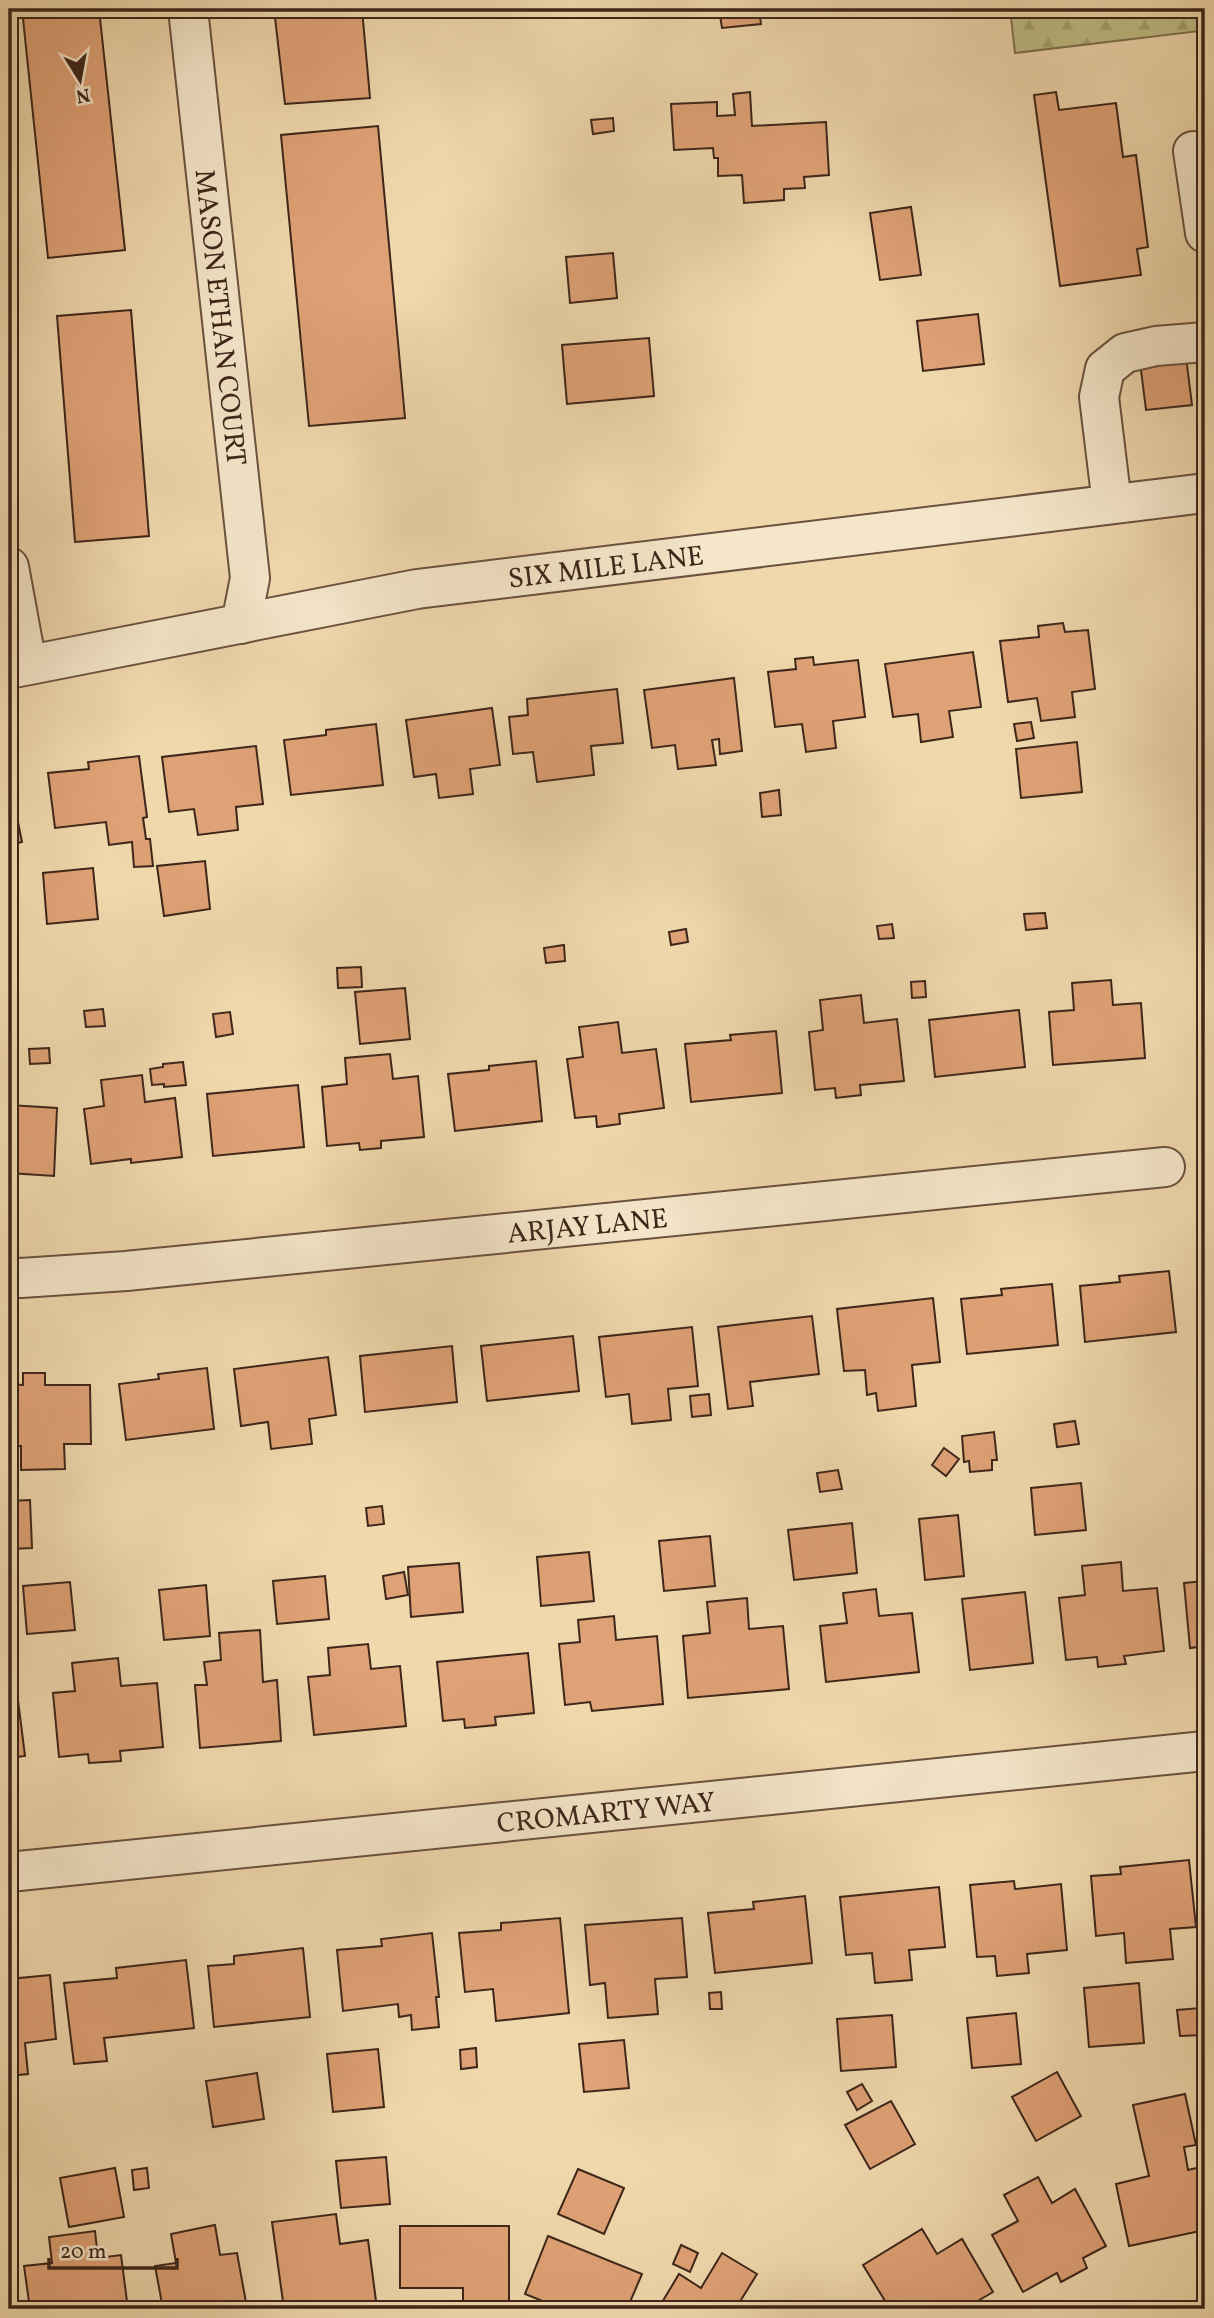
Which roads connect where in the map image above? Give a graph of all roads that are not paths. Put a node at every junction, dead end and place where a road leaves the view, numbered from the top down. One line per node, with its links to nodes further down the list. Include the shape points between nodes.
1 (188, 9): 8 (street, MASON ETHAN COURT, via 250,578)
2 (1193, 151): 3 (street)
3 (1205, 233)
4 (1205, 342): 6 (street, via 1125,353 1105,369 1099,397)
5 (1205, 493): 6 (street, SIX MILE LANE)
6 (1112, 504): 8 (street, SIX MILE LANE, via 417,589)
7 (9, 567): 9 (street)
8 (241, 624): 9 (street, SIX MILE LANE)
9 (18, 667)
10 (1165, 1167): 11 (street, ARJAY LANE, via 126,1271)
11 (9, 1277)
12 (1205, 1751): 13 (street, CROMARTY WAY)
13 (9, 1872)

